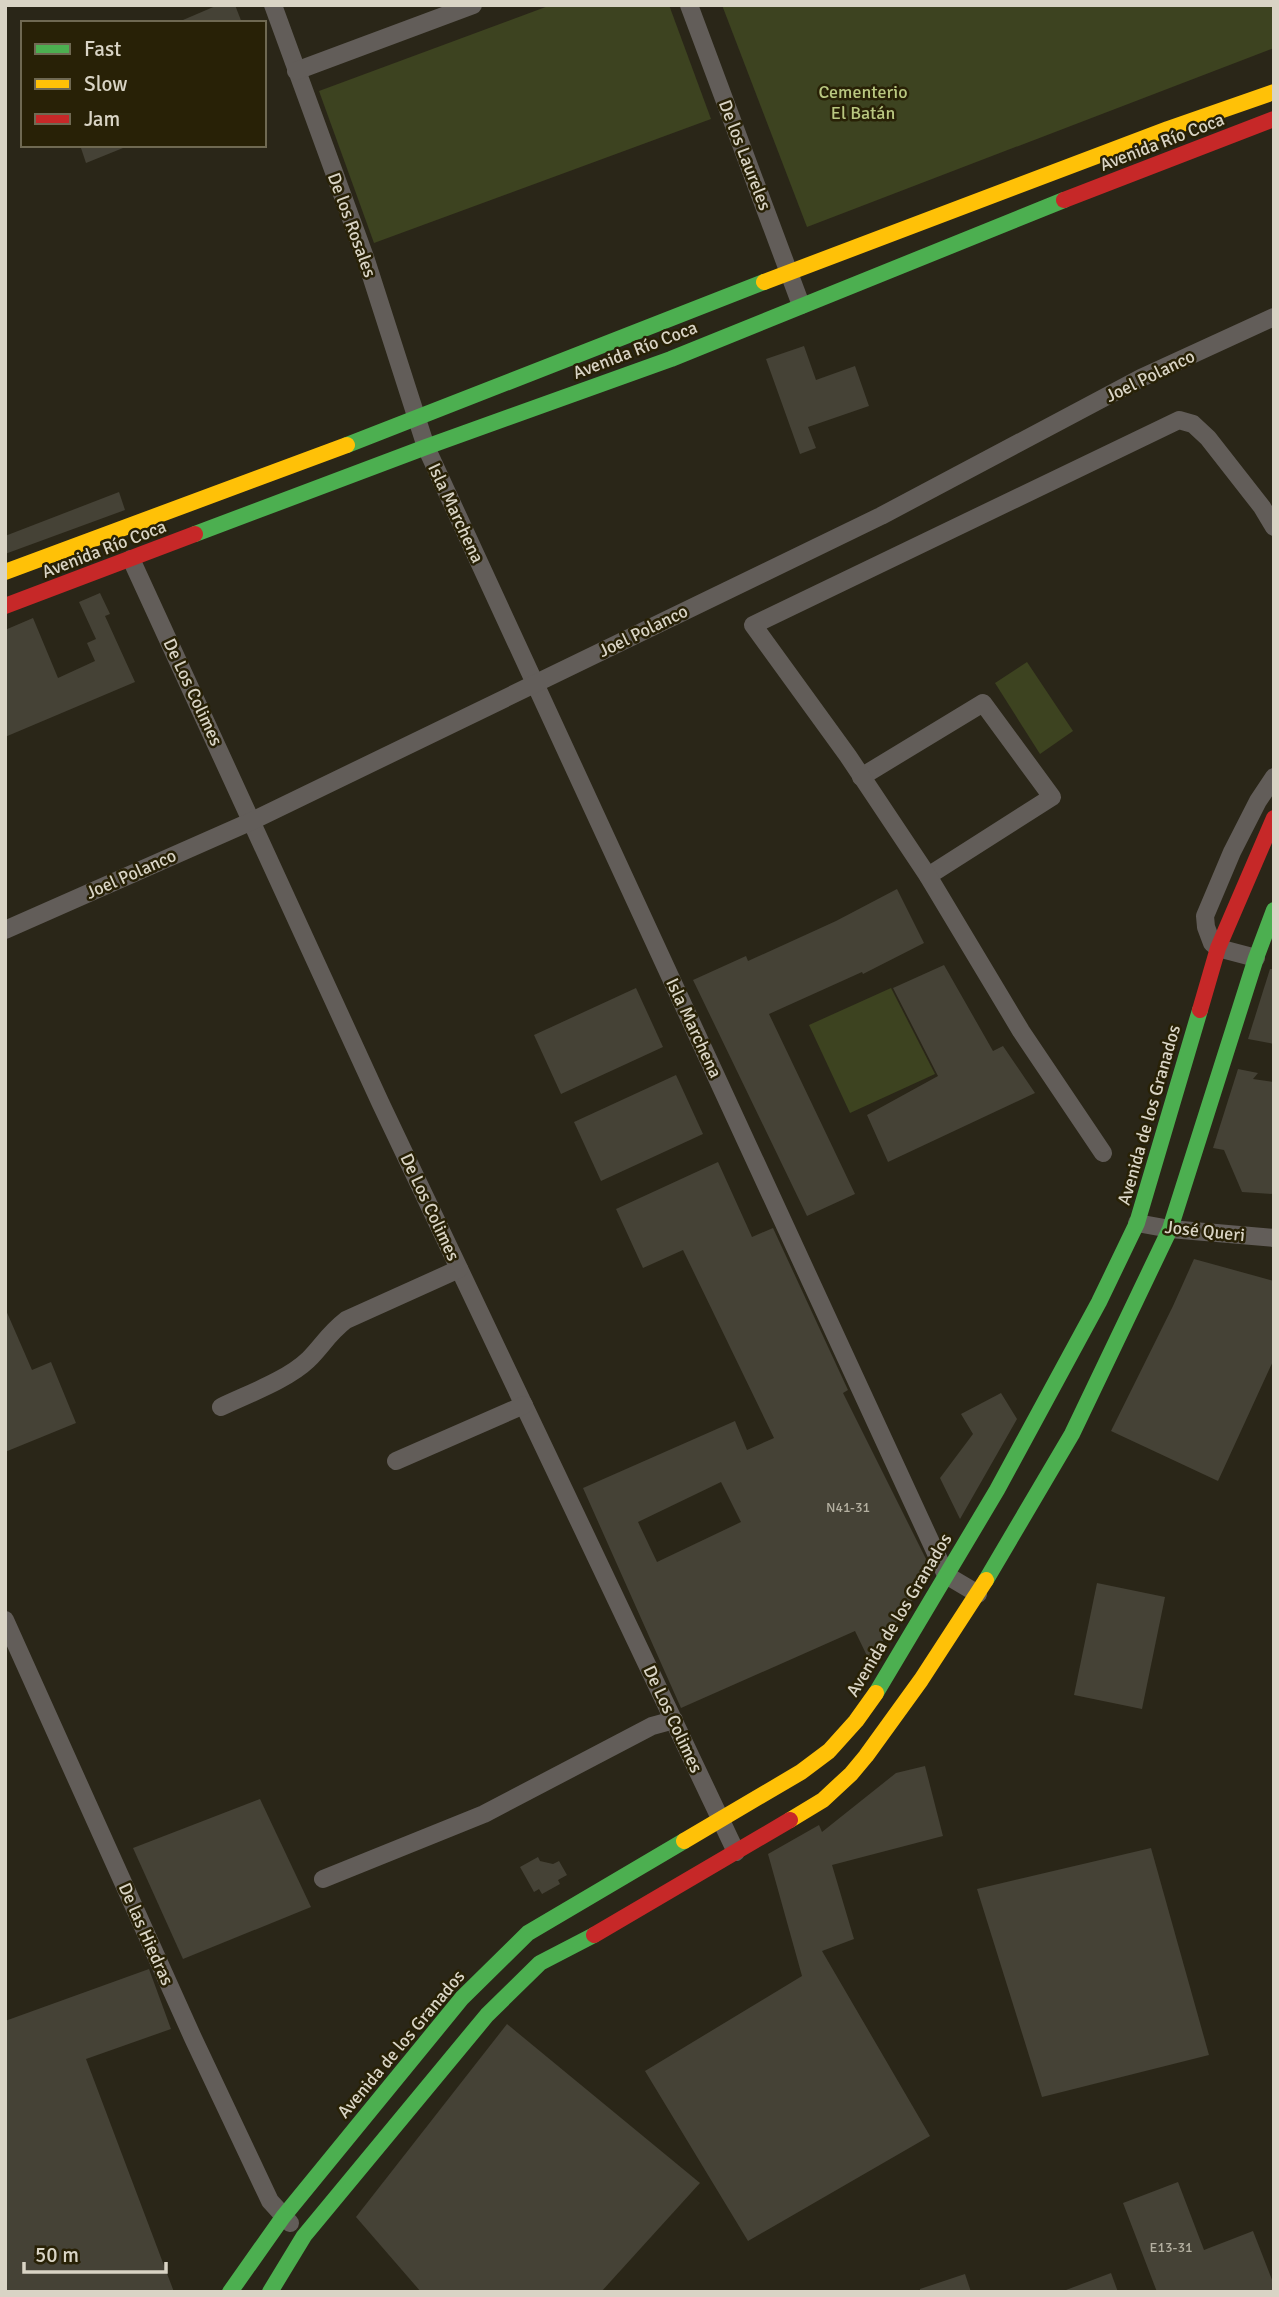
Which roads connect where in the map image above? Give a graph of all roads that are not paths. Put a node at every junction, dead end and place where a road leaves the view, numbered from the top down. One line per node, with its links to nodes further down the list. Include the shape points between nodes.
1 (273, 5): 4 (street, De los Rosales)
2 (473, 5): 4 (street)
3 (689, 5): 9 (street, De los Laureles)
4 (296, 71): 12 (street, De los Rosales, via 365,257)
5 (1274, 77): 8 (main road, via 1190,108)
6 (1274, 92): 8 (main road, Avenida Río Coca)
7 (1274, 120): 10 (main road, Avenida Río Coca)
8 (1168, 129): 9 (main road, Avenida Río Coca)
9 (789, 272): 10 (street, De los Laureles); 12 (main road, Avenida Río Coca)
10 (801, 305): 13 (main road, Avenida Río Coca, via 671,359)
11 (1274, 317): 18 (street, Joel Polanco, via 1142,379 881,516)
12 (418, 419): 13 (street, De los Rosales); 16 (main road, Avenida Río Coca)
13 (426, 447): 15 (main road, Avenida Río Coca); 18 (street, Isla Marchena)
14 (1274, 527): 19 (street, via 1208,438 1193,424 1179,420 753,625)
15 (131, 559): 17 (main road, Avenida Río Coca); 22 (street, De Los Colimes)
16 (5, 572)
17 (5, 606)
18 (534, 683): 22 (street, Joel Polanco); 36 (street, Isla Marchena)
19 (861, 777): 23 (street); 23 (street, via 983,703 1052,797)
20 (1274, 777): 26 (street, via 1242,831 1208,908 1206,927)
21 (1274, 818): 26 (main road, Avenida de los Granados)
22 (252, 821): 25 (street, Joel Polanco); 32 (street, De Los Colimes)
23 (928, 876): 28 (street, via 1021,1031)
24 (1274, 911): 27 (main road)
25 (5, 930)
26 (1218, 947): 27 (street); 29 (main road, Avenida de los Granados)
27 (1256, 958): 30 (main road)
28 (1103, 1153)
29 (1137, 1223): 30 (street, José Queri); 36 (main road, Avenida de los Granados, via 997,1490)
30 (1170, 1229): 31 (street, José Queri); 37 (main road, via 1072,1434)
31 (1274, 1238)
32 (459, 1269): 33 (street, De Los Colimes); 34 (street, via 346,1320 291,1373)
33 (524, 1405): 35 (street); 39 (street, De Los Colimes)
34 (221, 1407)
35 (396, 1461)
36 (946, 1575): 37 (street); 40 (main road, Avenida de los Granados, via 879,1689 829,1751)
37 (978, 1594): 41 (main road, via 851,1774 823,1800)
38 (5, 1620): 43 (street, De las Hiedras, via 205,2063 270,2201)
39 (674, 1720): 40 (street, De Los Colimes); 42 (street, via 652,1726 484,1814)
40 (721, 1819): 41 (street, De Los Colimes); 43 (main road, Avenida de los Granados, via 528,1933 462,1998)
41 (736, 1852): 44 (main road, via 540,1963 487,2015)
42 (323, 1879)
43 (283, 2217): 44 (street, De las Hiedras); 45 (main road, Avenida de los Granados)
44 (304, 2236): 46 (main road)
45 (230, 2292)
46 (270, 2292)

